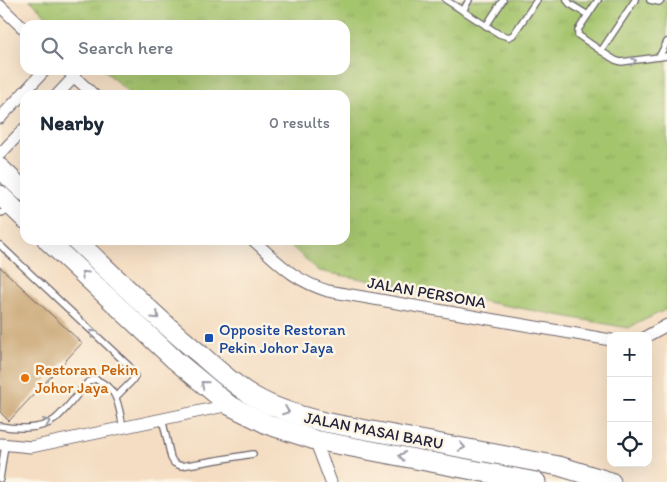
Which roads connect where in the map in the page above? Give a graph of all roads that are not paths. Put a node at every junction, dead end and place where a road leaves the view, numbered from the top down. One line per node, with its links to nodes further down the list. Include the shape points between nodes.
1 (446, 0): 11 (lane)
2 (469, 0): 11 (lane)
3 (503, 0): 14 (lane)
4 (537, 0): 14 (lane, via 513,35 498,34)
5 (567, 0): 12 (lane)
6 (598, 0): 12 (lane)
7 (635, 0): 16 (lane)
8 (650, 0): 9 (lane)
9 (660, 0)
10 (0, 6): 13 (street)
11 (463, 11): 14 (lane)
12 (588, 15): 16 (lane, via 578,34)
13 (20, 25)
14 (486, 26)
15 (667, 42): 18 (lane)
16 (601, 51): 18 (lane, one-way to 18, via 621,62)
17 (667, 56): 18 (lane)
18 (659, 57)
19 (41, 75): 22 (street)
20 (70, 75): 23 (street)
21 (73, 75): 24 (street)
22 (27, 90)
23 (60, 90)
24 (89, 90)
25 (20, 97): 26 (street)
26 (0, 118)
27 (20, 133): 28 (street)
28 (0, 154)
29 (0, 168): 30 (main road)
30 (20, 187)
31 (0, 195): 32 (main road)
32 (13, 214)
33 (0, 245): 40 (lane, one-way to 33, via 135,376 129,366)
34 (53, 245): 41 (main road, JALAN MASAI BARU, one-way to 34, via 175,360)
35 (81, 245): 51 (main road, JALAN MASAI BARU, one-way to 51, via 158,318 229,379 252,396 279,409 324,422 559,466)
36 (259, 245): 39 (street, JALAN PERSONA, via 293,276 328,292)
37 (667, 326): 38 (street)
38 (652, 334)
39 (607, 339)
40 (117, 396): 43 (lane, one-way to 40, via 33,428 53,421 88,382 95,379); 44 (lane)
41 (229, 405): 42 (street); 45 (main road, JALAN MASAI BARU, via 269,426)
42 (162, 418): 44 (street); 47 (lane, via 171,458 181,466)
43 (0, 426)
44 (123, 427): 46 (street, via 31,447)
45 (315, 440): 49 (street); 50 (main road, JALAN MASAI BARU, one-way to 45)
46 (3, 445): 48 (lane)
47 (253, 454)
48 (0, 479)
49 (331, 482)
50 (536, 482)
51 (611, 482)

